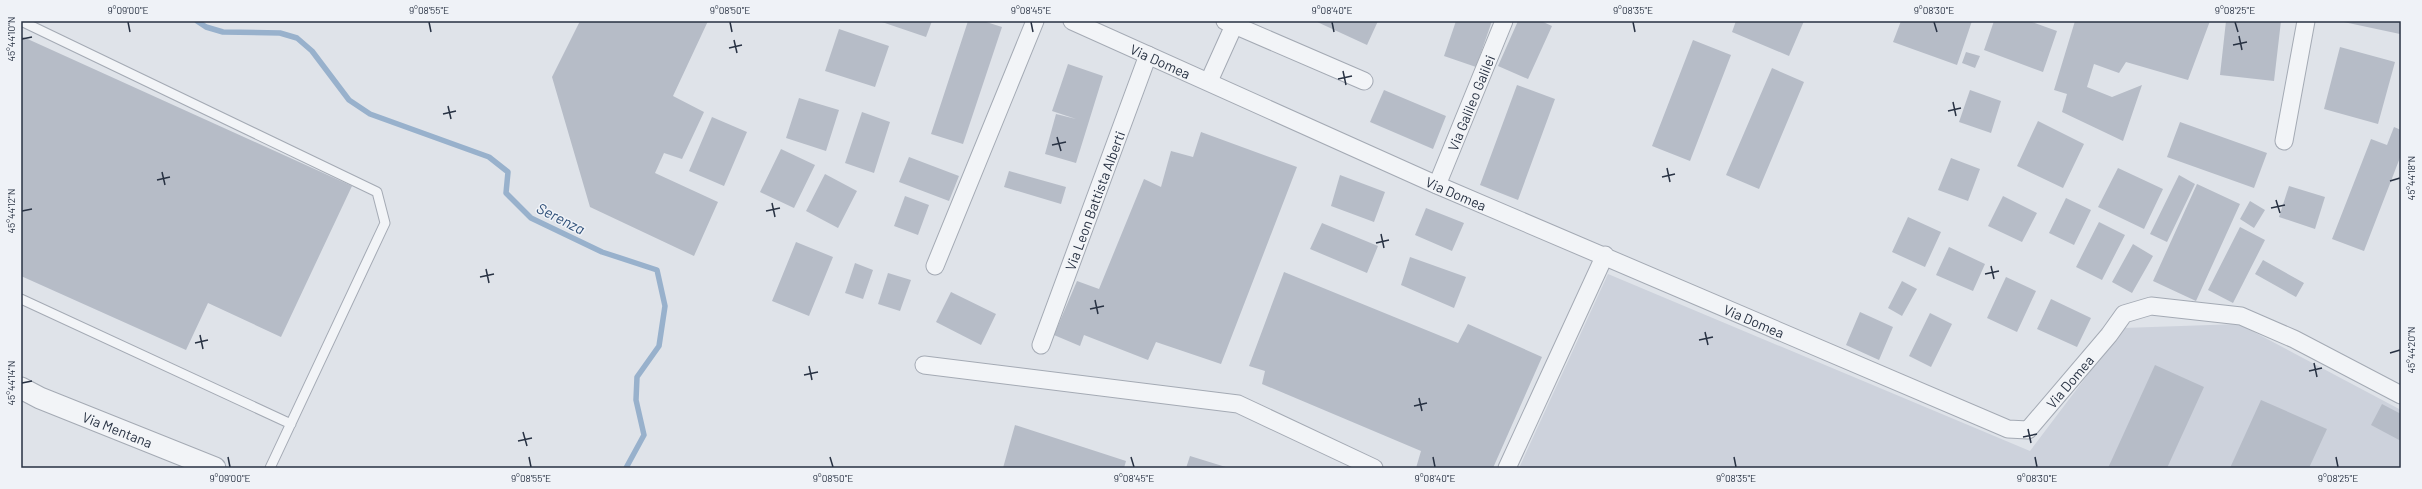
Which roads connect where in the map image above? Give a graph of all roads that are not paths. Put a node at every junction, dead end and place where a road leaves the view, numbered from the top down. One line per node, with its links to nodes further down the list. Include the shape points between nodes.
1 (21, 21): 19 (lane, via 377,192 385,223)
2 (1035, 21): 13 (street)
3 (1072, 21): 7 (street, Via Domea)
4 (1504, 21): 11 (street, Via Galileo Galilei)
5 (2306, 21): 10 (street)
6 (1232, 22): 8 (street); 9 (street)
7 (1148, 55): 8 (street, Via Domea); 15 (street, Via Leon Battista Alberti)
8 (1209, 81): 11 (street, Via Domea)
9 (1364, 81)
10 (2284, 141)
11 (1437, 184): 12 (street, Via Domea)
12 (1605, 255): 18 (street, Via Domea, via 2008,428 2028,430 2124,314 2151,306 2241,316 2294,339); 23 (street)
13 (935, 266)
14 (21, 299): 19 (lane)
15 (1041, 345)
16 (924, 365): 22 (street, via 1238,404)
17 (21, 388): 20 (street, Via Mentana, via 40,398)
18 (2401, 395)
19 (291, 424): 21 (lane)
20 (215, 468)
21 (270, 468)
22 (1374, 468)
23 (1507, 468)

